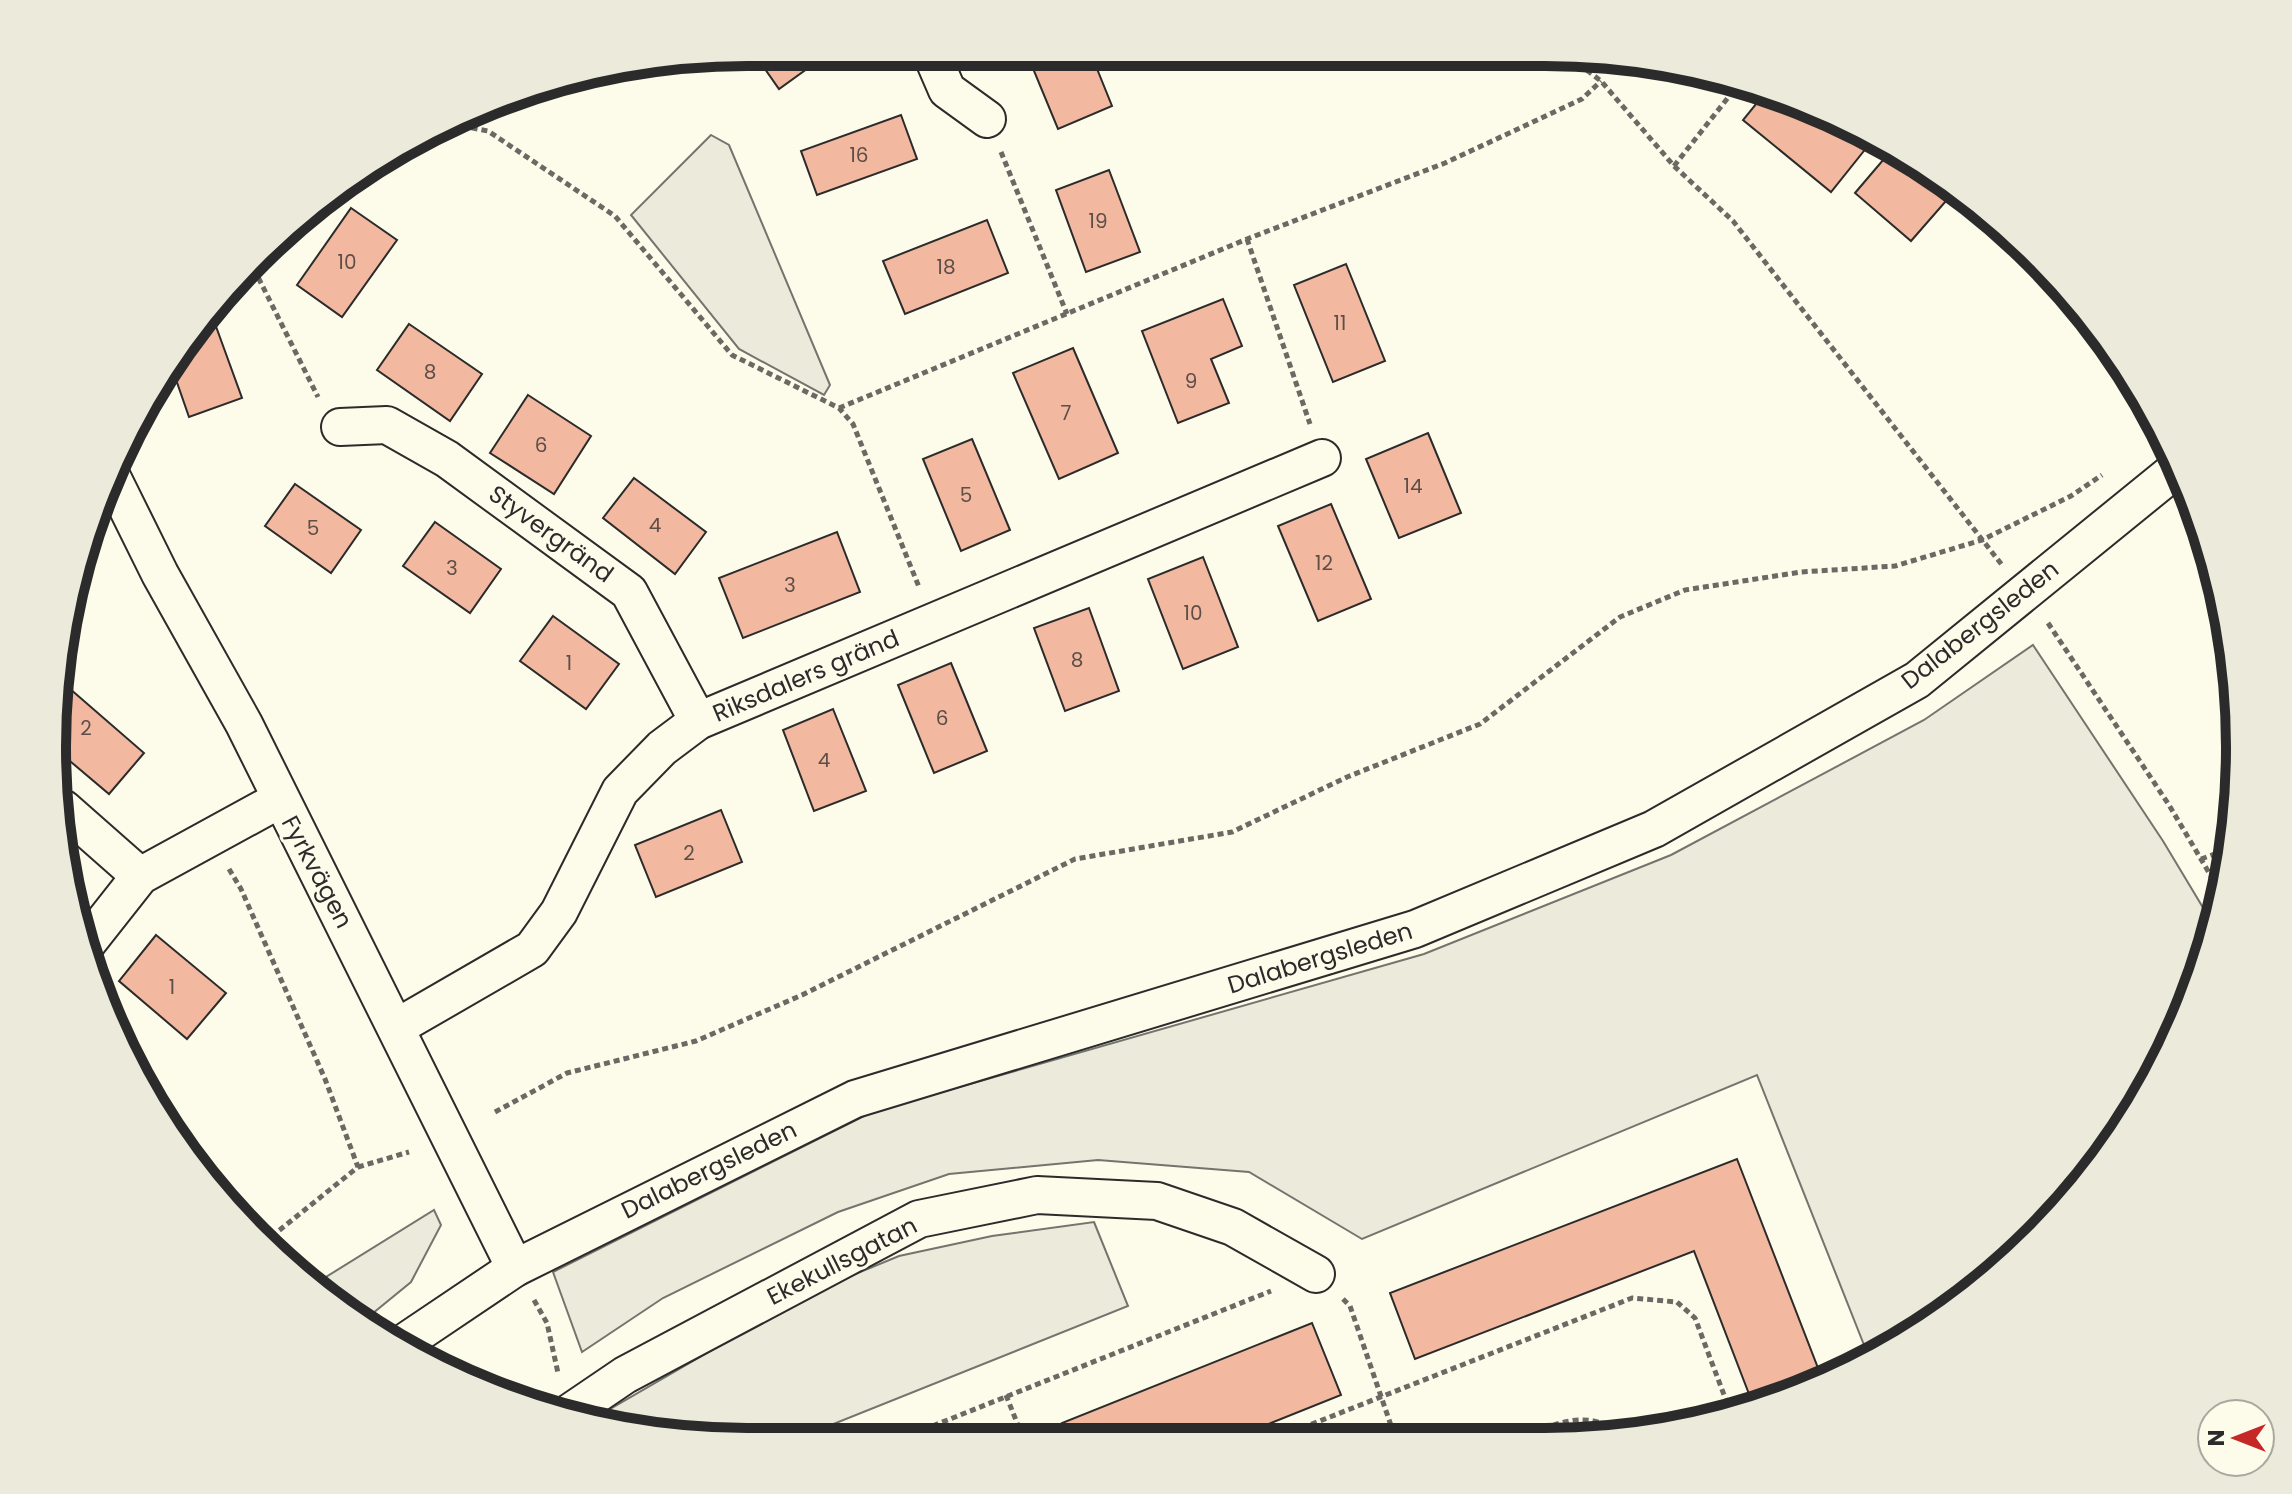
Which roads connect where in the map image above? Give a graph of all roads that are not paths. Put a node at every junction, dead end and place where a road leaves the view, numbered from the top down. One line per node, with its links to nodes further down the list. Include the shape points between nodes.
1 (937, 66): 2 (street, via 947,90)
2 (987, 119)
3 (340, 427): 7 (street, Styvergränd, via 387,425 447,459 629,592)
4 (1322, 458): 7 (street, Riksdalers gränd)
5 (2169, 475): 13 (street, Dalabergsleden, via 1917,680 1654,829 1415,929 855,1099)
6 (117, 488): 8 (street, Fyrkvägen)
7 (698, 721): 12 (street, Riksdalers gränd, via 620,791 559,912 532,949)
8 (279, 800): 10 (street); 12 (street, Fyrkvägen)
9 (69, 814): 10 (street)
10 (140, 876): 11 (street)
11 (93, 936)
12 (397, 1027): 13 (street, Fyrkvägen)
13 (515, 1268): 15 (street, Dalabergsleden)
14 (1316, 1274): 16 (street, Ekekullsgatan, via 1233,1227 1157,1201 1037,1195 919,1219 625,1375)
15 (410, 1339)
16 (578, 1407)

